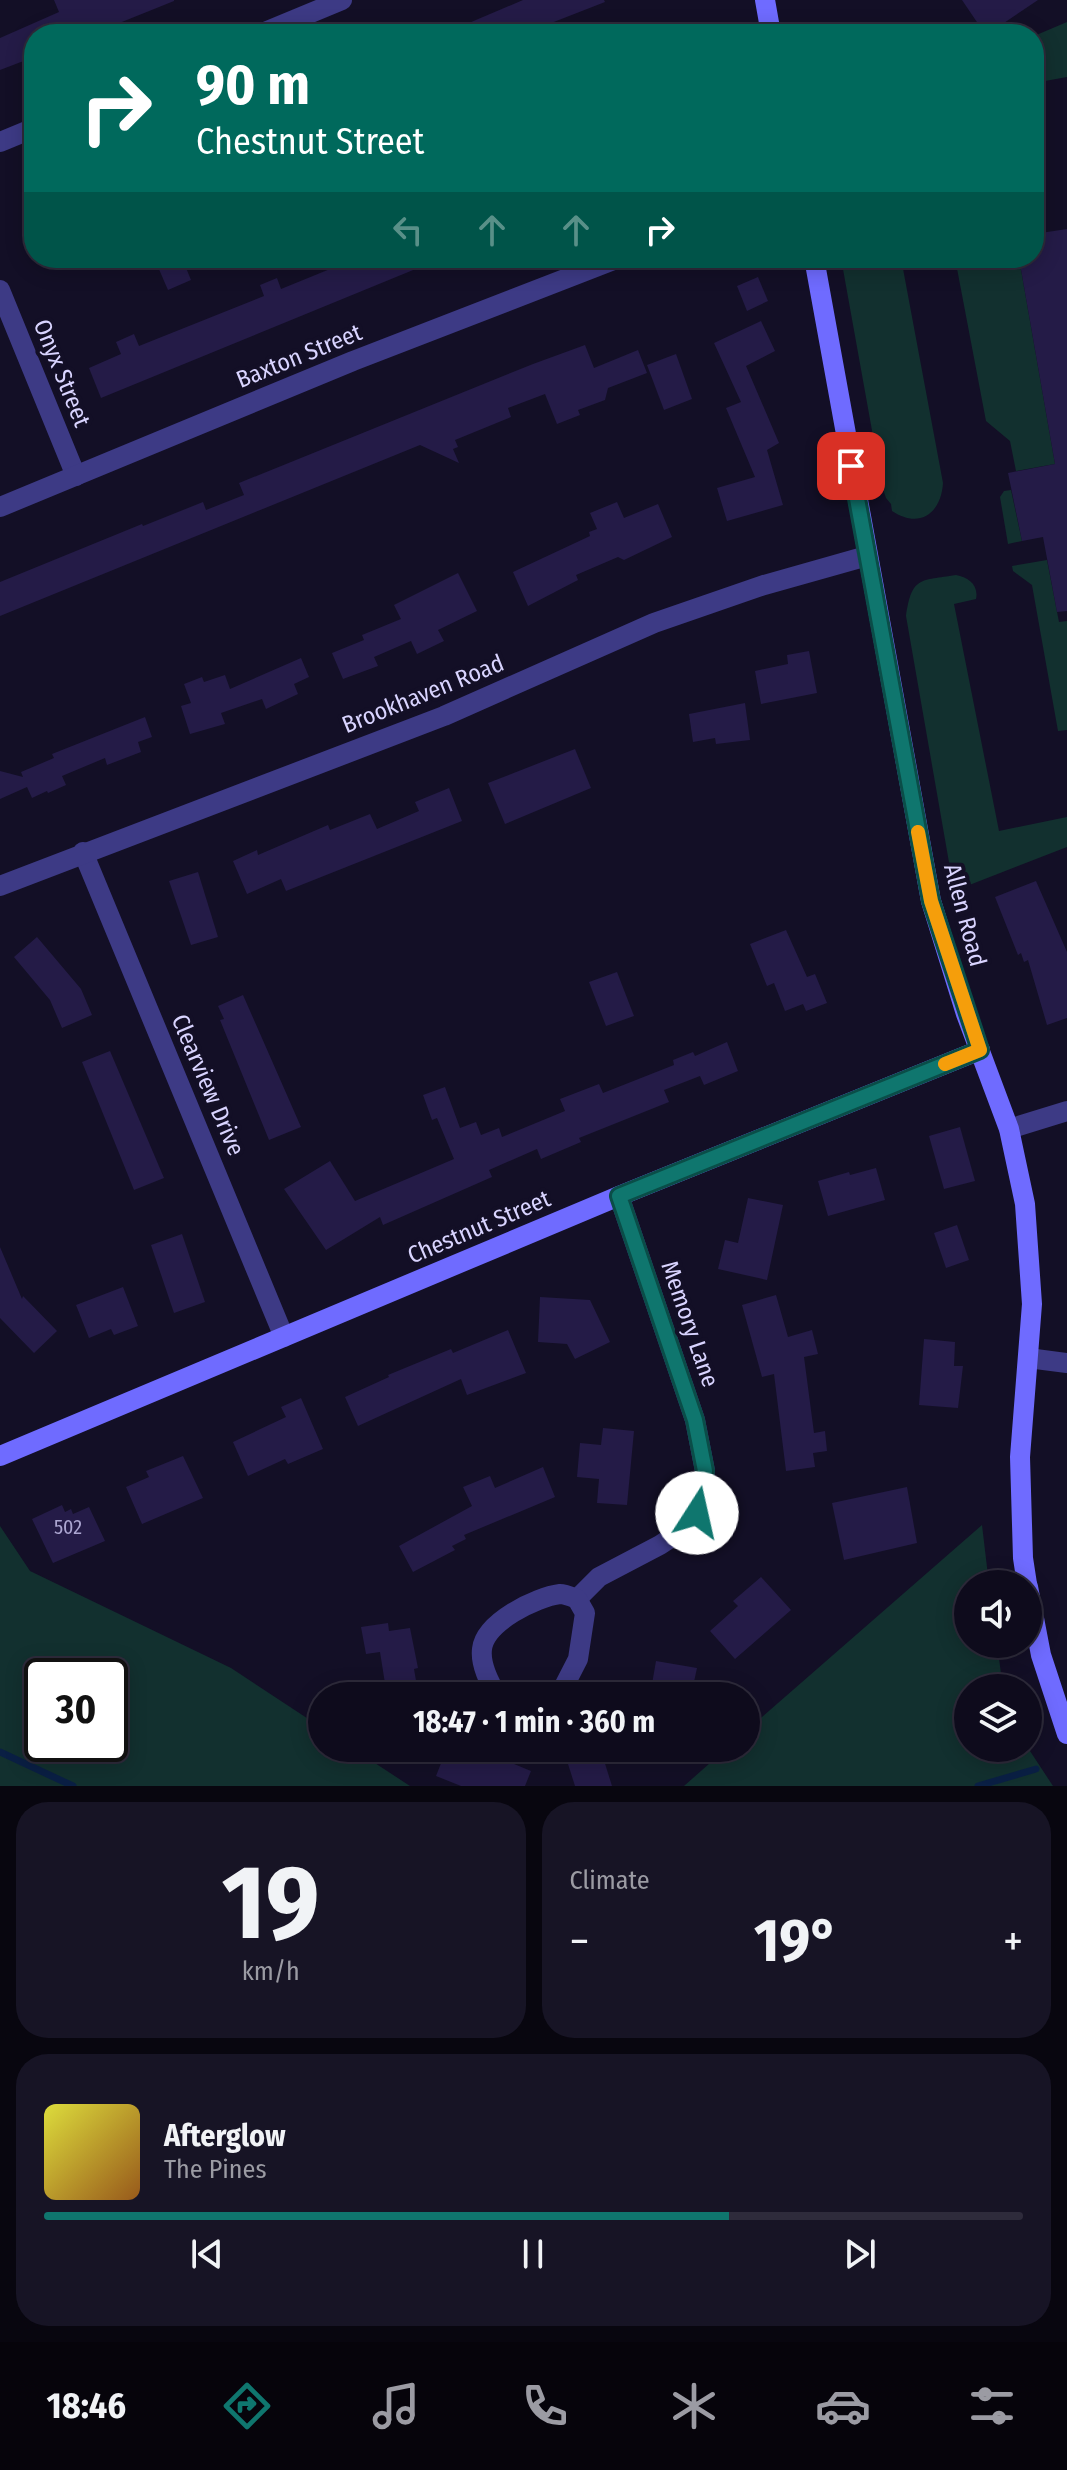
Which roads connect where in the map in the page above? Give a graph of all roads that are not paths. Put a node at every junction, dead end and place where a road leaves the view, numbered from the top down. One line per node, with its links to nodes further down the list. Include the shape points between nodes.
1 (342, 0): 3 (street)
2 (765, 0): 4 (street)
3 (284, 24)
4 (769, 24)
5 (24, 132): 6 (street)
6 (0, 142)
7 (593, 268): 10 (street, Baxton Street)
8 (816, 268): 12 (street, Allen Road)
9 (0, 290): 10 (street, Onyx Street)
10 (76, 476): 11 (street, Baxton Street)
11 (0, 507)
12 (867, 556): 13 (street, Brookhaven Road, via 654,623 444,716); 15 (street, Allen Road, via 931,901)
13 (83, 852): 14 (street, Brookhaven Road); 19 (street, Clearview Drive)
14 (0, 886)
15 (980, 1050): 17 (street, Allen Road); 18 (street, Chestnut Street)
16 (1067, 1111): 17 (street)
17 (1009, 1129): 20 (street, Allen Road, via 1025,1204 1032,1304)
18 (619, 1196): 19 (street, Chestnut Street); 24 (street, Memory Lane, via 695,1420 705,1471 692,1524 599,1577)
19 (284, 1337): 22 (street, Chestnut Street)
20 (1028, 1358): 21 (street); 23 (street, Allen Road, via 1020,1457)
21 (1067, 1363)
22 (0, 1456)
23 (1025, 1570)
24 (577, 1599): 26 (street, via 561,1594 519,1608 488,1633 482,1649); 27 (street, via 585,1613 578,1659)
25 (1042, 1658): 28 (street, Allen Road)
26 (490, 1682)
27 (566, 1682)
28 (1067, 1734)

